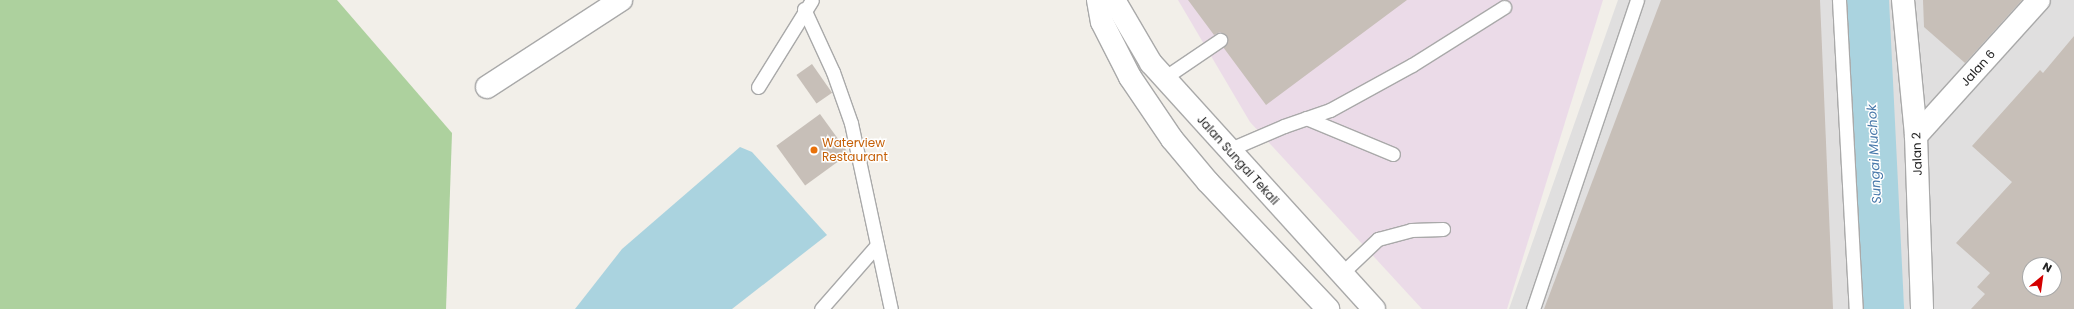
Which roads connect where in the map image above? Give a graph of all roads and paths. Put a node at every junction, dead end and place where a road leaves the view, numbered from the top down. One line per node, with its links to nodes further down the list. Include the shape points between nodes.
1 (621, 0): 12 (street)
2 (1098, 0): 23 (street, via 1102,22 1130,77 1172,139 1208,182)
3 (1114, 0): 11 (street, Jalan Sungai Tekali, via 1151,63)
4 (1637, 0): 25 (lane)
5 (1839, 0): 26 (lane)
6 (1903, 0): 15 (street, Jalan 2)
7 (2039, 0): 15 (street, Jalan 6)
8 (808, 4): 13 (lane); 19 (lane, via 851,123)
9 (1504, 7): 14 (lane, via 1412,65 1330,110)
10 (1220, 40): 11 (lane)
11 (1164, 78): 16 (street, Jalan Sungai Tekali)
12 (486, 87)
13 (758, 87)
14 (1306, 118): 16 (lane); 17 (lane)
15 (1916, 136): 27 (street, Jalan 2)
16 (1228, 150): 20 (street, Jalan Sungai Tekali)
17 (1393, 154)
18 (1443, 229): 20 (lane, via 1412,230 1378,239)
19 (877, 245): 21 (lane); 22 (lane)
20 (1342, 273): 24 (street, Jalan Sungai Tekali)
21 (821, 309)
22 (891, 309)
23 (1328, 309)
24 (1374, 309)
25 (1533, 309)
26 (1856, 309)
27 (1922, 309)

